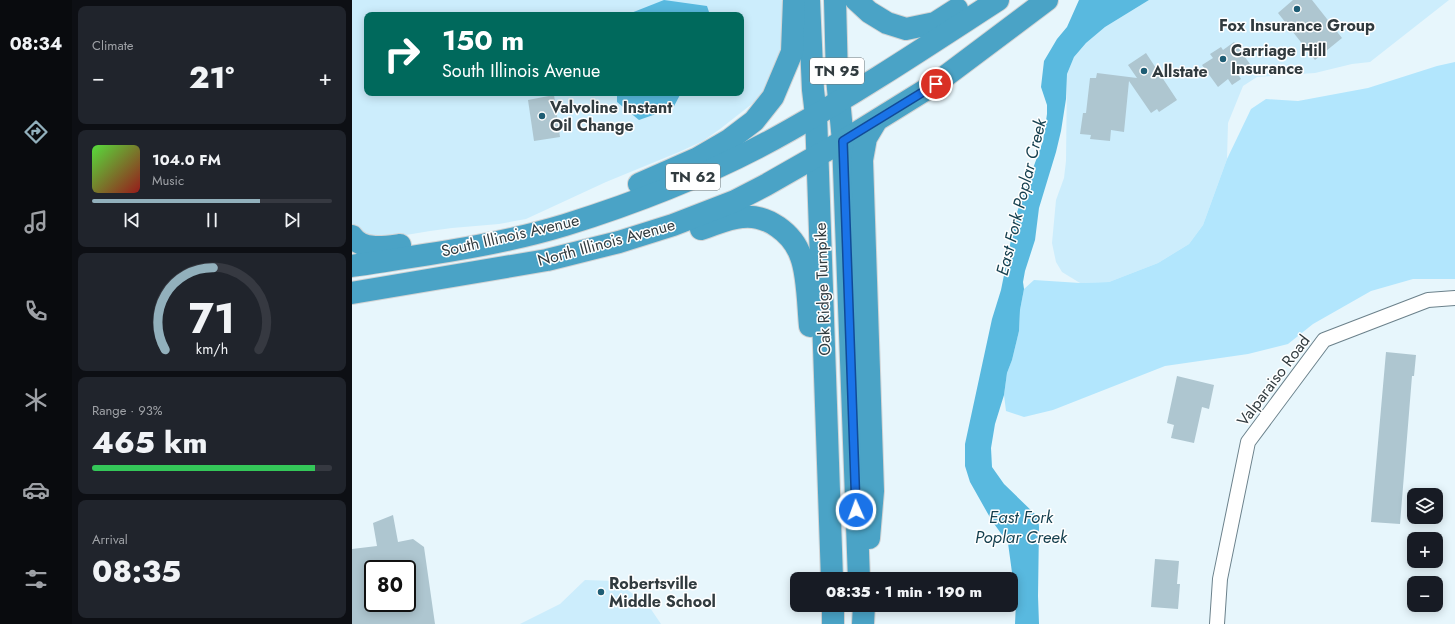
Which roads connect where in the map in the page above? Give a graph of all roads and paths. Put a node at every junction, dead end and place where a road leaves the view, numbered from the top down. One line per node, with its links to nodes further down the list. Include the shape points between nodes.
1 (794, 0): 13 (highway, via 792,52 774,97 754,121 729,140 698,158 634,186)
2 (809, 0): 9 (highway, Oak Ridge Turnpike / TN 95)
3 (835, 0): 8 (highway, Oak Ridge Turnpike / TN 95)
4 (856, 0): 5 (highway, via 887,23 906,29 935,23)
5 (972, 0)
6 (998, 0): 8 (highway, South Illinois Avenue / TN 62)
7 (1047, 0): 10 (highway, TN 62, via 936,84)
8 (839, 101): 9 (highway, South Illinois Avenue / TN 62); 11 (highway, Oak Ridge Turnpike / TN 95)
9 (816, 115): 12 (highway, Oak Ridge Turnpike / TN 95); 13 (highway, South Illinois Avenue / TN 62, via 728,162 648,196)
10 (875, 122): 11 (highway, TN 62); 23 (highway, via 866,138 862,160 873,491)
11 (843, 141): 12 (highway, North Illinois Avenue / TN 62); 22 (highway, Oak Ridge Turnpike / TN 95)
12 (817, 156): 16 (highway, North Illinois Avenue / TN 62, via 735,201 674,226); 20 (highway, Oak Ridge Turnpike / TN 95)
13 (599, 213): 14 (highway, South Illinois Avenue / TN 62)
14 (540, 232): 15 (highway, via 464,234 396,246 371,247); 17 (highway, South Illinois Avenue / TN 62)
15 (352, 236)
16 (619, 242): 18 (highway, North Illinois Avenue / TN 62, via 547,260); 20 (highway, via 684,235 742,217 757,217 777,226 790,239 801,256 813,348)
17 (352, 266)
18 (352, 293)
19 (1455, 298): 29 (street, Valparaiso Road, via 1428,300 1324,340 1248,442 1220,579)
20 (827, 403): 21 (highway, Oak Ridge Turnpike / TN 95)
21 (832, 572)
22 (859, 572)
23 (867, 572)
24 (833, 612): 27 (highway)
25 (861, 612): 28 (highway)
26 (863, 612): 28 (highway)
27 (833, 624)
28 (862, 624)
29 (1217, 624)

